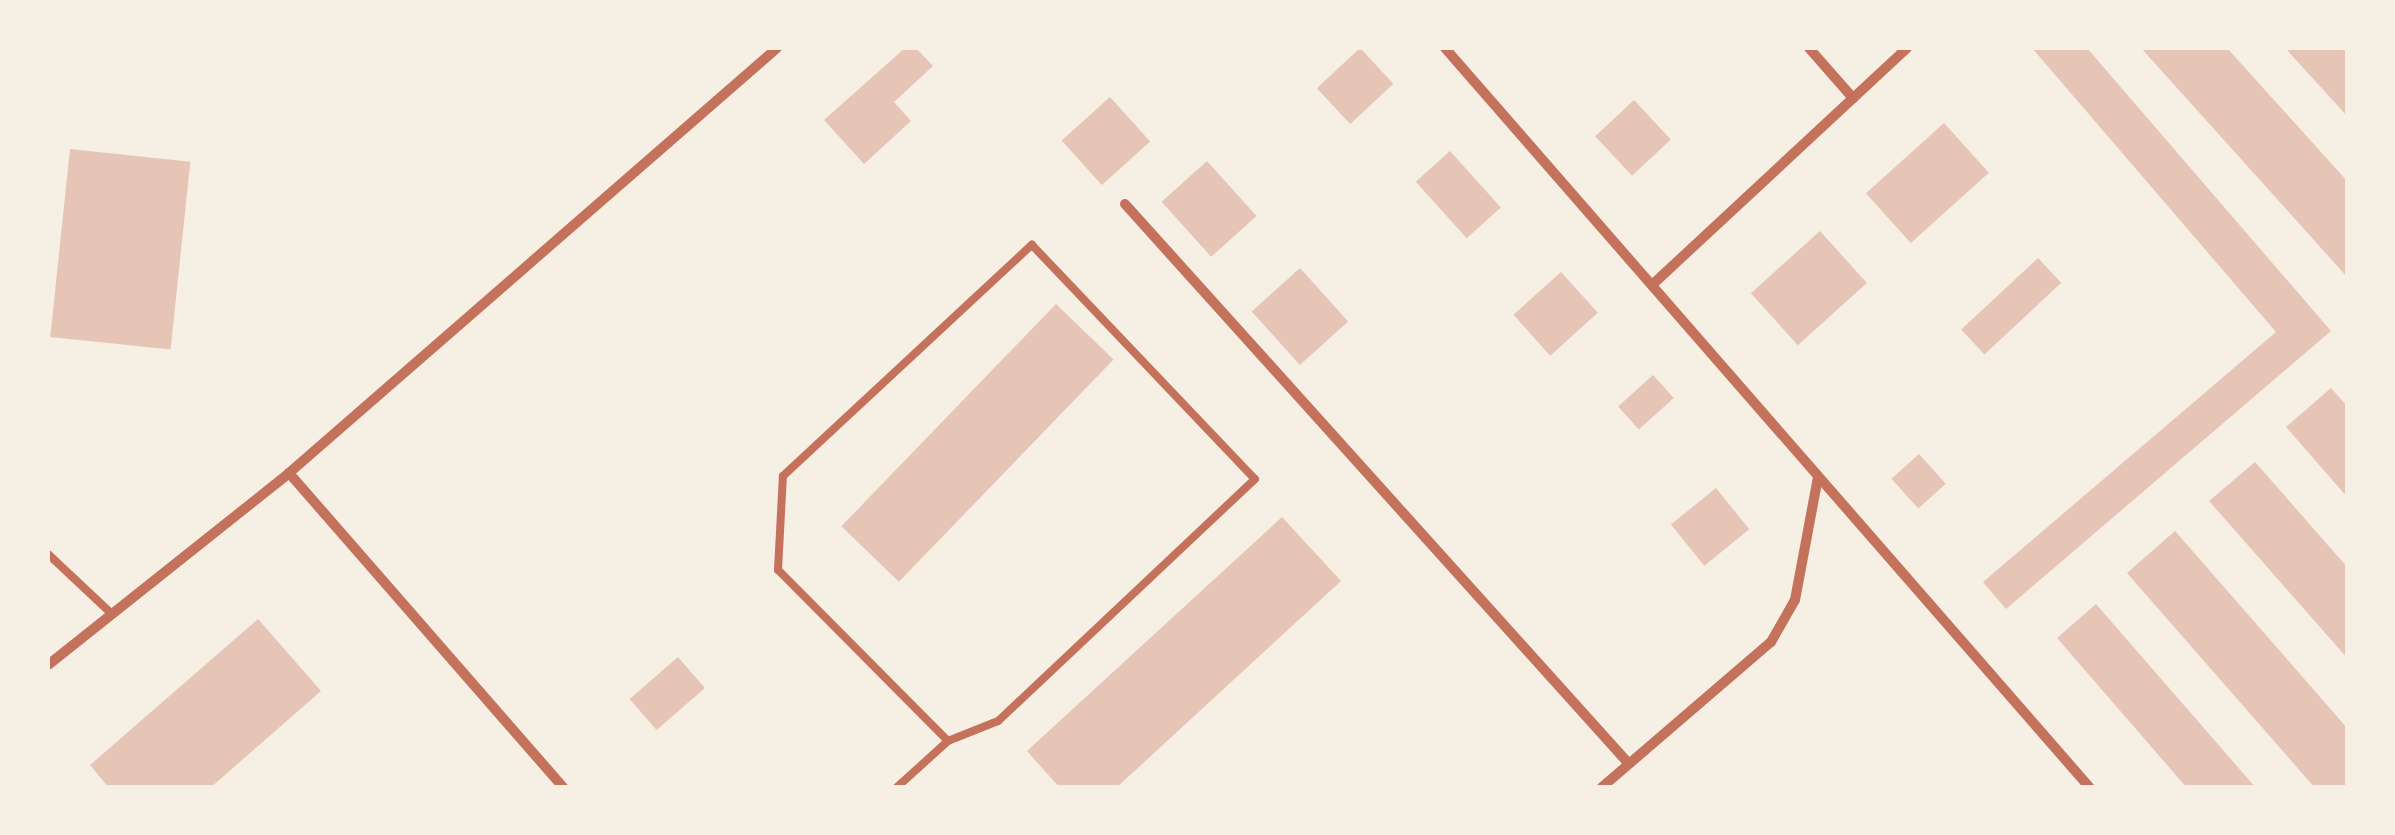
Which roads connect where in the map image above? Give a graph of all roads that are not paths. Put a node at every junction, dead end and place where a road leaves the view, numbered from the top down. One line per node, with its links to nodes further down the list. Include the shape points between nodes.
1 (777, 48): 8 (street)
2 (1445, 48): 7 (street)
3 (1809, 48): 5 (street)
4 (1907, 48): 5 (street)
5 (1853, 98): 7 (street)
6 (1124, 204): 14 (street)
7 (1652, 285): 9 (street)
8 (289, 472): 11 (street); 15 (street)
9 (1818, 477): 14 (street, via 1795,600 1772,642); 18 (street)
10 (48, 554): 11 (lane)
11 (112, 614): 12 (street)
12 (48, 665)
13 (948, 741): 13 (lane, via 998,721 1255,479 1032,245 783,476 778,570); 16 (lane)
14 (1629, 764): 17 (street)
15 (564, 788)
16 (896, 788)
17 (1601, 788)
18 (2090, 788)

